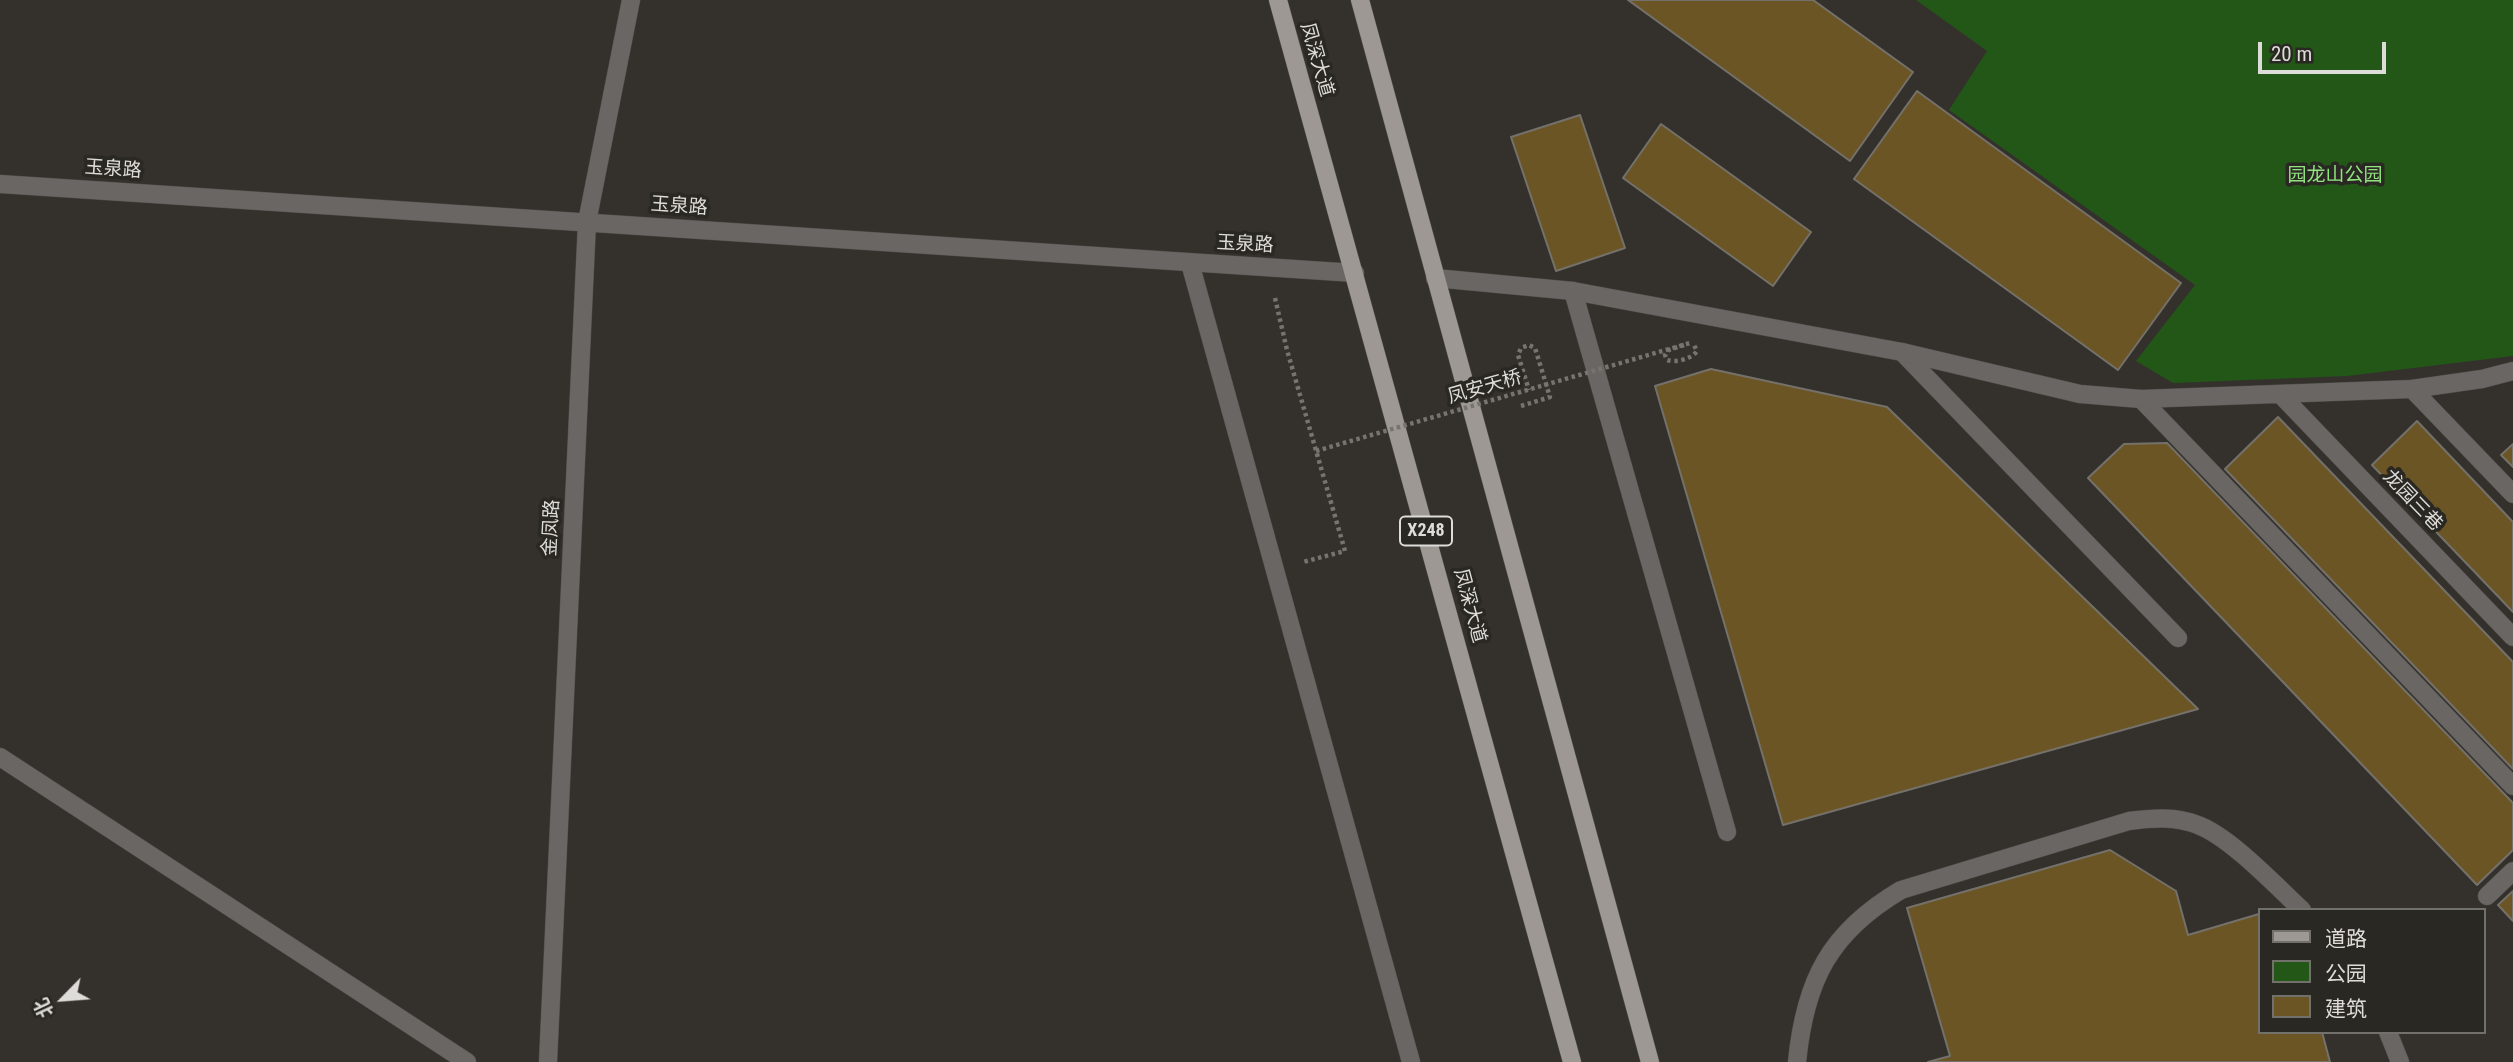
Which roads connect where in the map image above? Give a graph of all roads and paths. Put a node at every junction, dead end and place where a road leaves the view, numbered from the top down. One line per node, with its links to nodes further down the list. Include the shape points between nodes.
1 (631, 0): 5 (street, 金凤路)
2 (1278, 0): 8 (main road, 凤深大道 / X248)
3 (1360, 0): 9 (main road)
4 (0, 184): 5 (street, 玉泉路)
5 (587, 222): 6 (street, 玉泉路); 33 (street, 金凤路)
6 (1190, 263): 7 (street, 玉泉路); 21 (street)
7 (1269, 268): 8 (street, 玉泉路); 19 (path)
8 (1355, 273): 35 (main road, 凤深大道 / X248)
9 (1435, 278): 10 (street); 36 (main road)
10 (1573, 291): 12 (street); 27 (street)
11 (1692, 343): 11 (path, via 1697,351 1694,355 1667,360 1669,350); 15 (path, 凤安天桥, bridge)
12 (1902, 352): 17 (street, via 2080,394); 23 (street)
13 (2513, 371): 14 (street)
14 (2412, 389): 16 (street); 20 (street)
15 (1529, 390): 18 (path, via 1518,355 1529,345 1535,348 1550,397); 19 (path, 凤安天桥, bridge)
16 (2280, 394): 17 (street); 22 (street, 龙园三巷)
17 (2141, 399): 26 (street)
18 (1521, 406)
19 (1316, 451): 21 (path, via 1345,551)
20 (2513, 494)
21 (1275, 569): 34 (street)
22 (2513, 637)
23 (2178, 638)
24 (5, 760): 25 (street); 32 (street)
25 (0, 778)
26 (2513, 786)
27 (1727, 832)
28 (2513, 871): 29 (street)
29 (2487, 896)
30 (2300, 908): 37 (street, via 2216,833 2196,823 2150,818 1901,890 1845,932 1825,962 1810,995)
31 (2389, 1034): 38 (street)
32 (467, 1062)
33 (548, 1062)
34 (1411, 1062)
35 (1572, 1062)
36 (1650, 1062)
37 (1797, 1062)
38 (2400, 1062)

